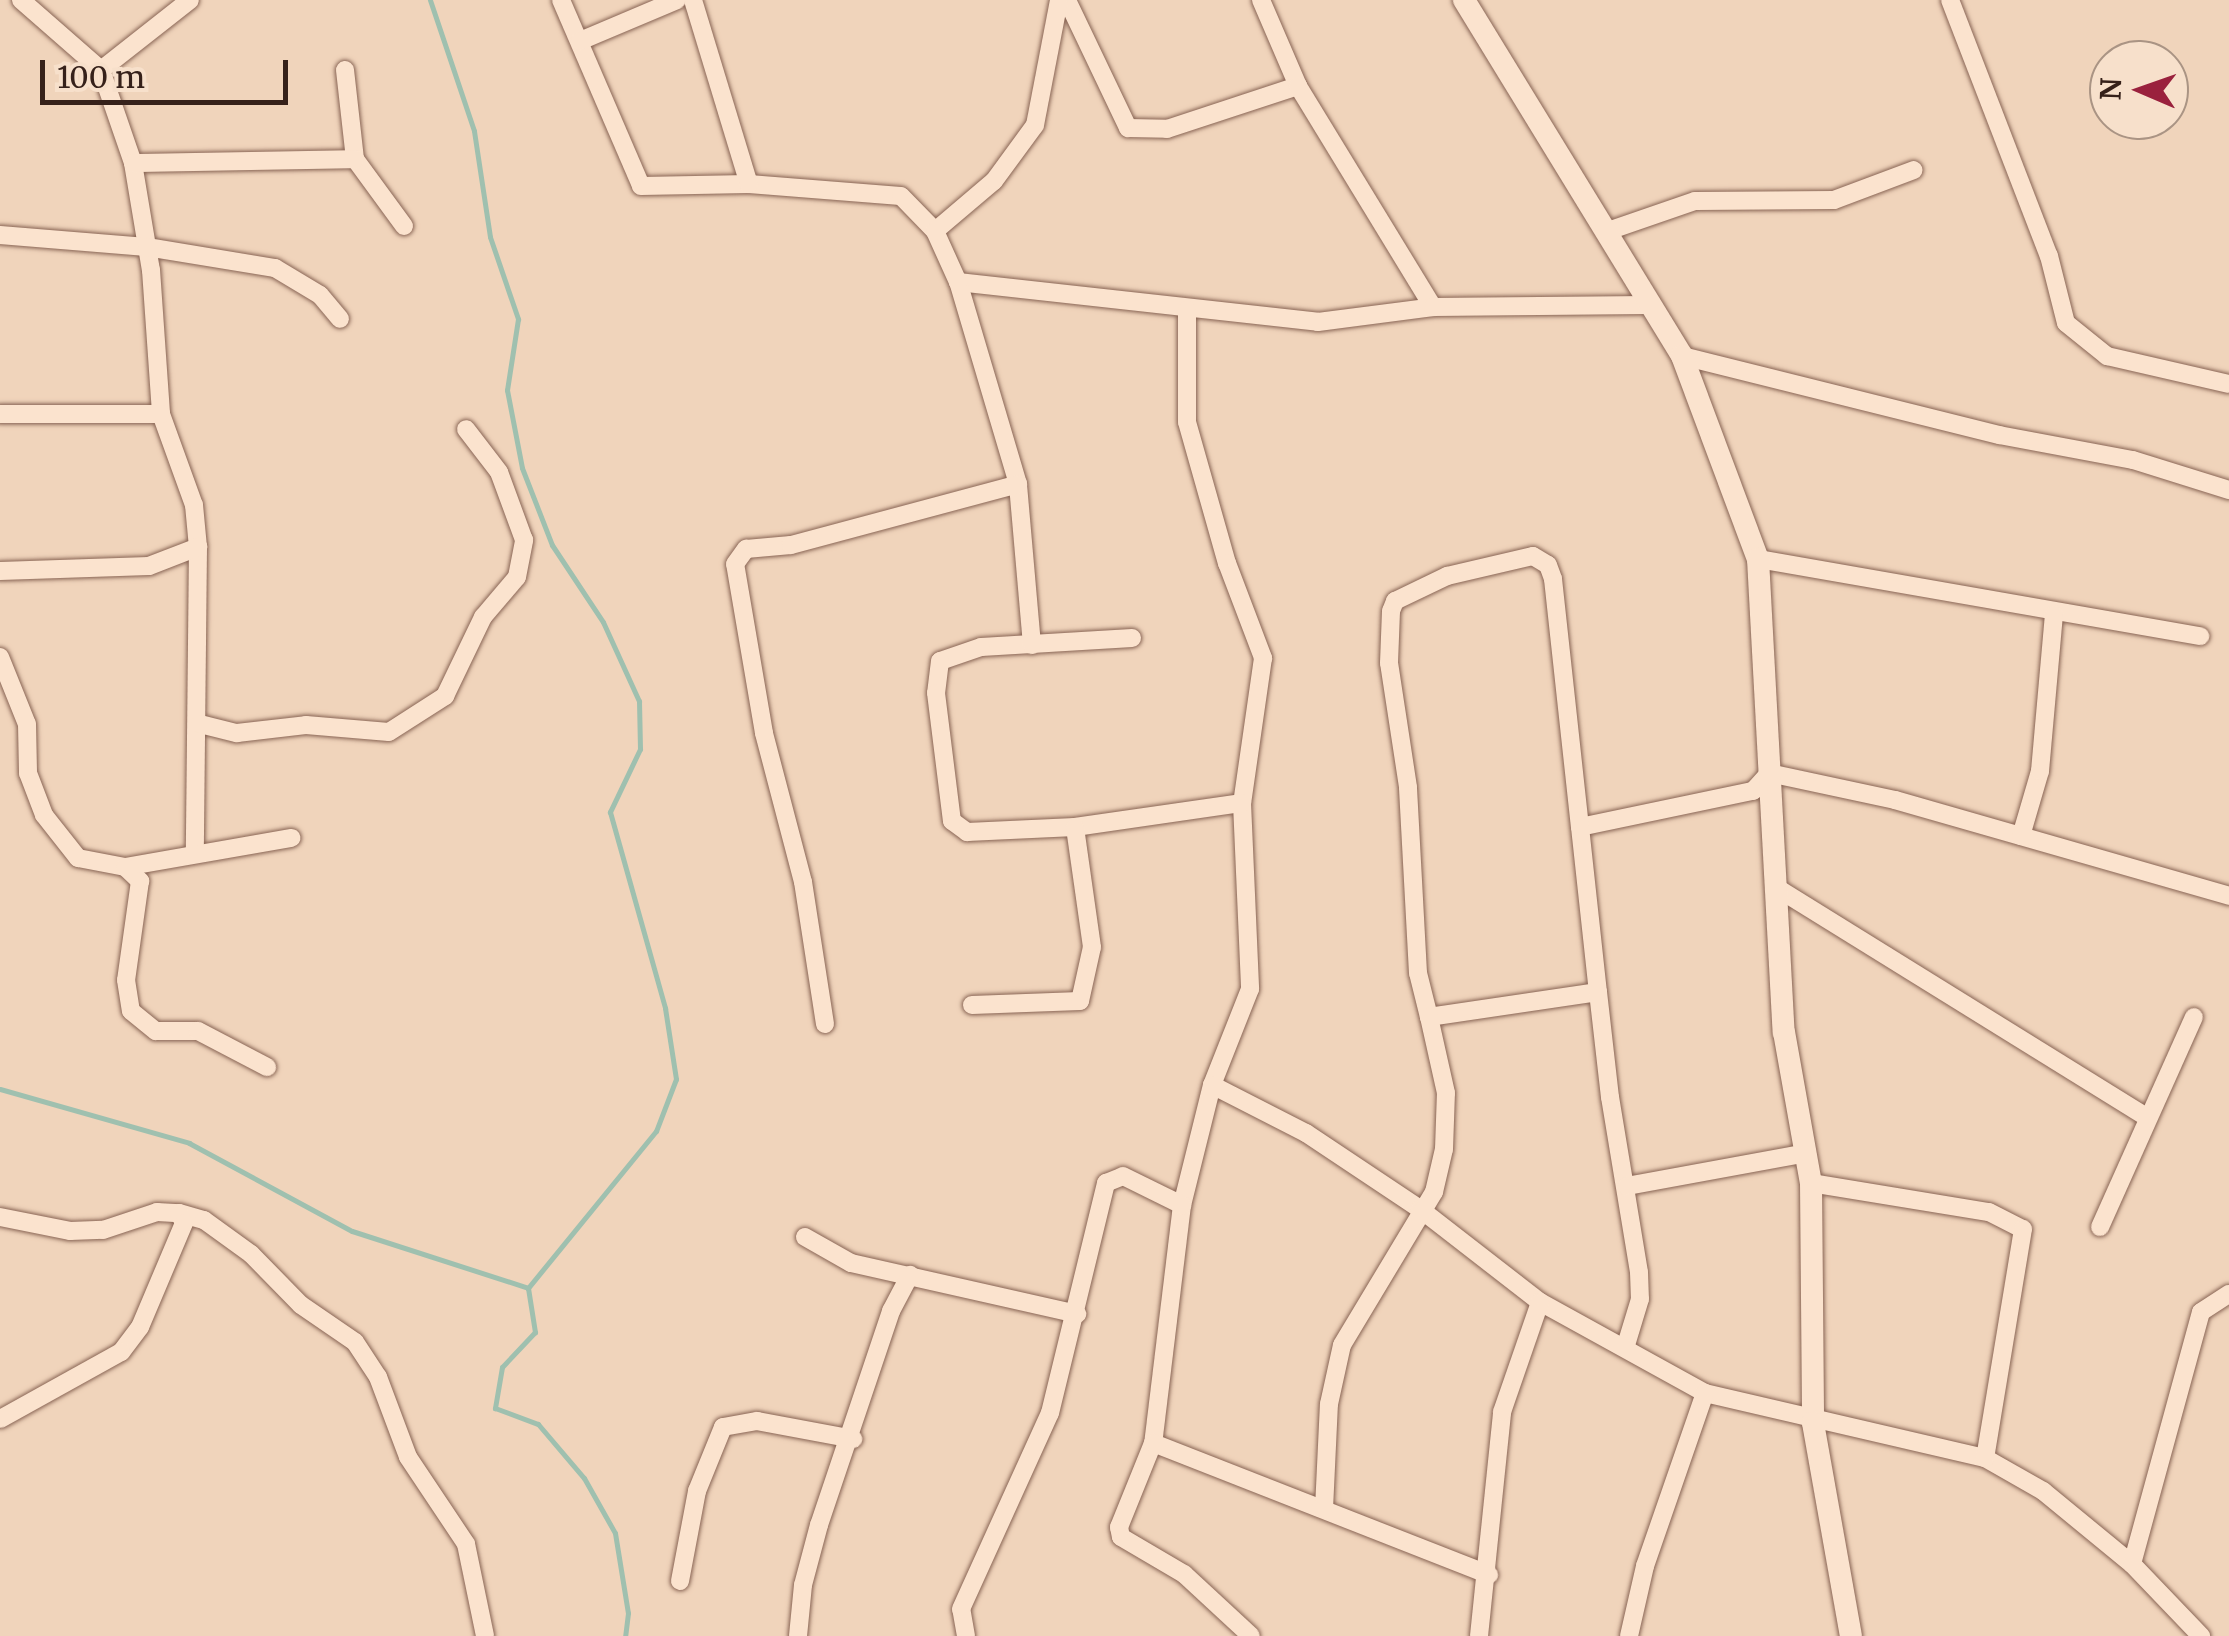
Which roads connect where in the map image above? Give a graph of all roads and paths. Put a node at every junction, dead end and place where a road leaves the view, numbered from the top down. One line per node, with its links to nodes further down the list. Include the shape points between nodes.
1 (21, 0): 12 (street)
2 (190, 0): 12 (street)
3 (562, 0): 11 (street)
4 (678, 0): 11 (street)
5 (694, 0): 18 (street)
6 (1058, 0): 20 (street, via 1035,125 994,181)
7 (1067, 0): 14 (street, via 1128,128 1167,129)
8 (1261, 0): 14 (street)
9 (1464, 0): 21 (street)
10 (1950, 0): 30 (street, via 2049,256 2066,323 2106,356)
11 (580, 41): 18 (street, via 641,186)
12 (102, 70): 16 (street)
13 (345, 70): 15 (street)
14 (1298, 86): 26 (street)
15 (355, 160): 16 (street); 19 (street)
16 (133, 163): 23 (street)
17 (1914, 170): 21 (street, via 1834,200 1696,201)
18 (749, 184): 20 (street, via 901,196)
19 (404, 226)
20 (935, 231): 24 (street)
21 (1604, 232): 25 (street)
22 (0, 235): 23 (street)
23 (147, 247): 28 (street, via 275,268 320,295); 32 (street)
24 (958, 282): 27 (street); 34 (street)
25 (1648, 305): 26 (street); 29 (street)
26 (1432, 307): 27 (street, via 1318,322)
27 (1187, 310): 46 (street, via 1188,422 1227,563 1263,658)
28 (340, 318)
29 (1682, 356): 35 (street, via 2133,460); 37 (street)
30 (2229, 384)
31 (0, 414): 32 (street)
32 (162, 414): 36 (street, via 194,505)
33 (466, 429): 44 (street, via 499,472 524,540 517,578 483,617 445,696 390,732 306,725 237,733)
34 (1018, 484): 42 (street); 59 (street, via 791,545 746,549 735,564 764,733 804,882)
35 (2229, 490)
36 (198, 547): 38 (street, via 150,566); 44 (street)
37 (1758, 559): 39 (street); 45 (street)
38 (0, 572)
39 (2054, 615): 40 (street); 49 (street, via 2040,771)
40 (2200, 636)
41 (1132, 638): 42 (street)
42 (1032, 645): 47 (street, via 980,647 940,661 936,693 952,821 967,832)
43 (0, 658): 52 (street, via 27,724 28,772 52,827 78,858)
44 (200, 724): 51 (street, via 192,786)
45 (1768, 773): 48 (street, via 1753,790); 49 (street); 53 (street)
46 (1242, 803): 47 (street); 61 (street, via 1250,989)
47 (1075, 827): 56 (street, via 1092,947 1080,1001)
48 (1580, 827): 55 (street); 57 (street, via 1548,564 1532,556 1464,572 1395,601 1389,663 1408,787 1418,973)
49 (2020, 836): 54 (street)
50 (291, 838): 51 (street)
51 (195, 853): 52 (street)
52 (125, 867): 60 (street, via 140,881 126,980 131,1011 156,1030 198,1030)
53 (1777, 888): 62 (street); 63 (street, via 1784,1032)
54 (2229, 896)
55 (1598, 992): 57 (street); 65 (street)
56 (972, 1005)
57 (1429, 1017): 67 (street, via 1446,1094 1444,1149 1434,1192)
58 (2194, 1017): 62 (street)
59 (824, 1024)
60 (266, 1067)
61 (1212, 1085): 66 (street); 67 (street, via 1306,1133)
62 (2145, 1116): 70 (street)
63 (1807, 1153): 64 (street); 65 (street)
64 (1811, 1183): 79 (street); 82 (street, via 1989,1212 2023,1229)
65 (1627, 1186): 76 (street, via 1640,1299)
66 (1182, 1205): 75 (street, via 1123,1176 1106,1183); 81 (street)
67 (1420, 1209): 74 (street); 83 (street, via 1342,1345 1329,1404)
68 (178, 1213): 69 (street, via 157,1212 92,1231); 78 (street, via 184,1230 122,1352); 87 (street, via 204,1220 251,1254 300,1304 355,1342 378,1377 408,1457 466,1544)
69 (0, 1217)
70 (2100, 1227)
71 (805, 1238): 72 (street, via 850,1264)
72 (910, 1275): 75 (street); 80 (street, via 890,1311)
73 (2229, 1294): 84 (street, via 2201,1312)
74 (1540, 1302): 76 (street); 85 (street, via 1502,1412)
75 (1077, 1314): 89 (street, via 1050,1414 961,1610)
76 (1626, 1345): 77 (street)
77 (1706, 1393): 79 (street); 92 (street, via 1645,1566)
78 (0, 1418)
79 (1813, 1422): 82 (street); 93 (street)
80 (853, 1439): 86 (street, via 758,1421 723,1427 697,1491); 88 (street, via 802,1586)
81 (1153, 1443): 83 (street); 90 (street, via 1121,1538 1184,1574)
82 (1984, 1458): 84 (street, via 2043,1491)
83 (1324, 1508): 85 (street)
84 (2132, 1564): 94 (street)
85 (1489, 1576): 91 (street)
86 (680, 1581)
87 (484, 1636)
88 (798, 1636)
89 (966, 1636)
90 (1252, 1636)
91 (1479, 1636)
92 (1629, 1636)
93 (1853, 1636)
94 (2200, 1636)

